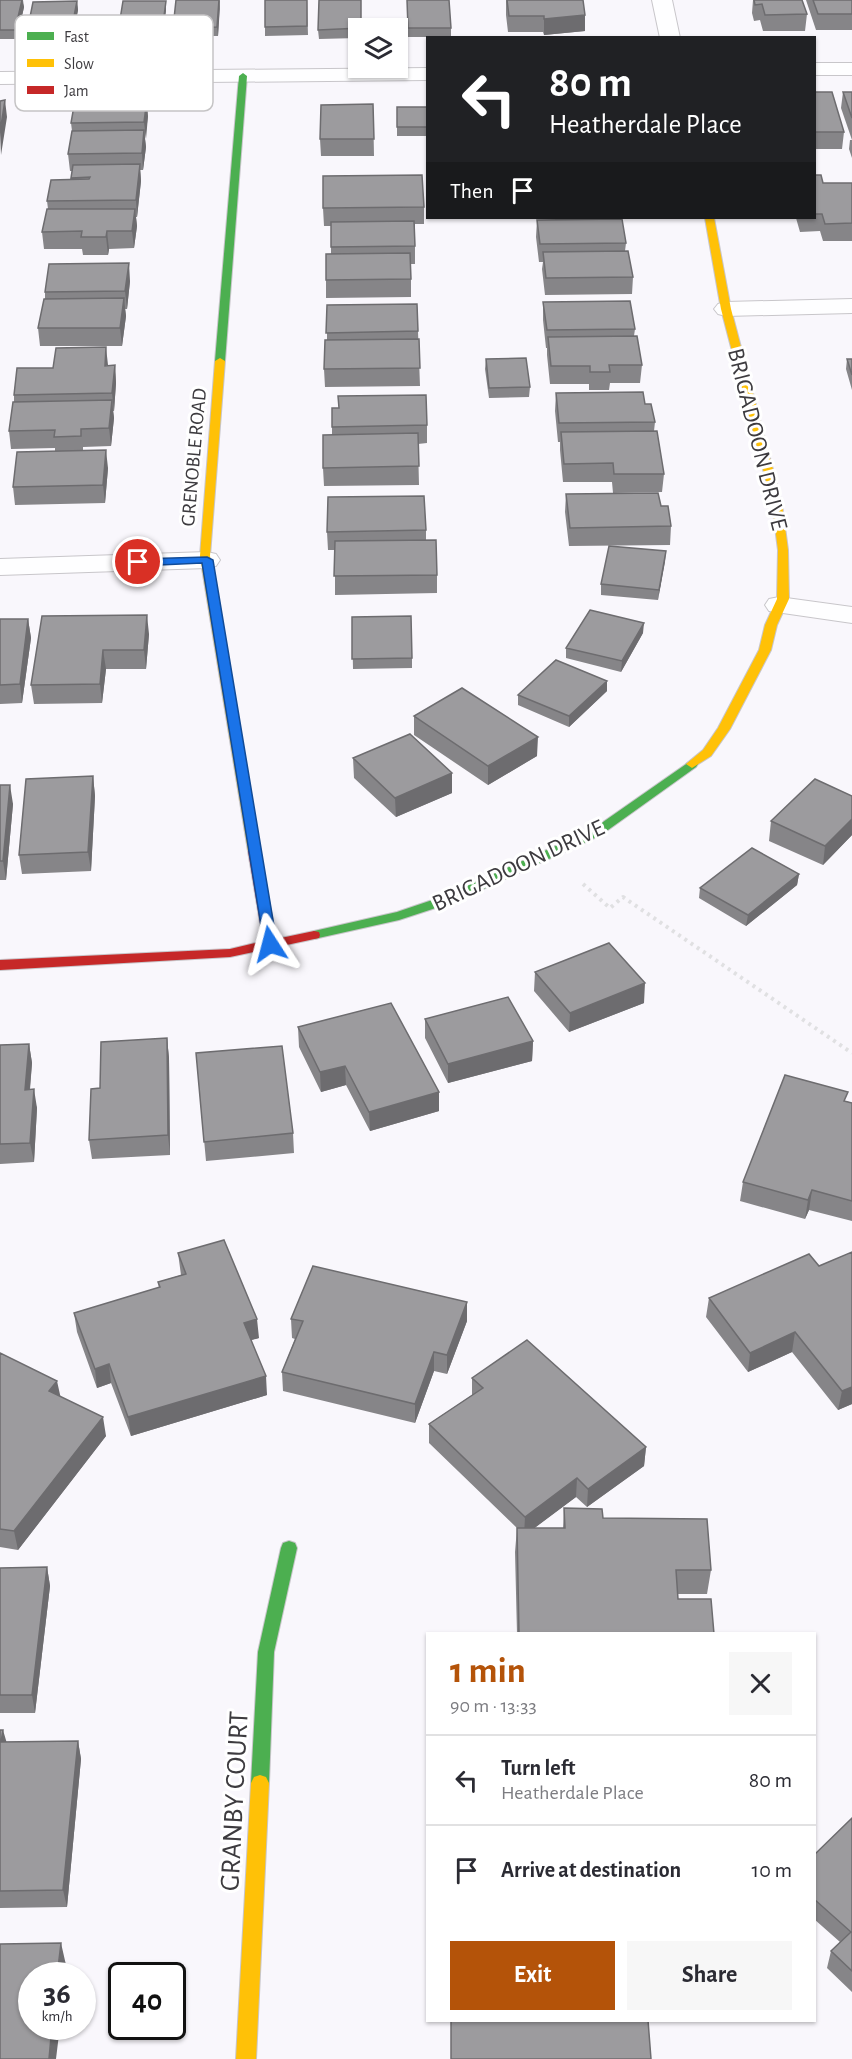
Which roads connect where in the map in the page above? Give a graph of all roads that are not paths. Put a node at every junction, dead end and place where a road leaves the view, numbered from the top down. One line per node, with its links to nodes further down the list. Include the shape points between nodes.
1 (662, 0): 2 (street)
2 (670, 36)
3 (816, 69): 4 (street)
4 (852, 69)
5 (426, 74): 7 (street)
6 (213, 76): 7 (street)
7 (243, 76): 13 (street, GRENOBLE ROAD)
8 (0, 78): 9 (street)
9 (15, 78)
10 (708, 219): 12 (street, BRIGADOON DRIVE)
11 (852, 306): 12 (street)
12 (726, 309): 15 (street, BRIGADOON DRIVE, via 782,528 783,599)
13 (207, 560): 14 (street); 17 (street, GRENOBLE ROAD)
14 (0, 567)
15 (779, 605): 16 (street); 17 (street, BRIGADOON DRIVE, via 753,677 707,753 597,832 452,898 399,916)
16 (852, 615)
17 (270, 944): 18 (street, BRIGADOON DRIVE, via 230,953)
18 (0, 965)
19 (289, 1548): 20 (street, GRANBY COURT, via 266,1652)
20 (246, 2059)

